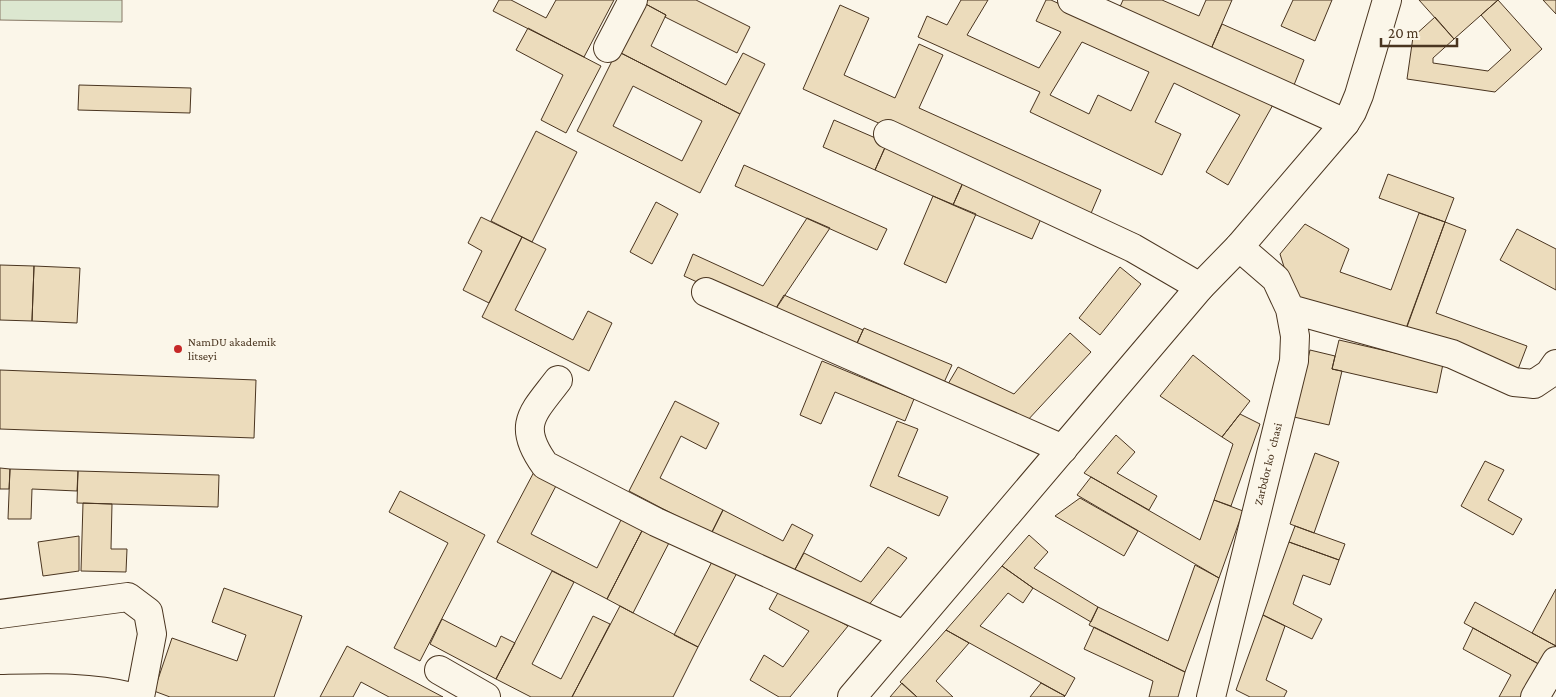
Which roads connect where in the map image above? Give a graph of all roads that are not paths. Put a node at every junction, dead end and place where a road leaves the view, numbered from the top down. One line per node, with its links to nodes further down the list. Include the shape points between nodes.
1 (633, 0): 4 (street)
2 (1072, 0): 5 (street)
3 (1387, 3): 5 (street, via 1359,95)
4 (608, 48)
5 (1345, 123): 7 (street)
6 (888, 134): 8 (street, via 1133,248)
7 (1240, 247): 8 (street); 10 (street, Zarbdor koʻchasi, via 1276,279)
8 (1200, 287): 13 (street)
9 (706, 292): 13 (street)
10 (1290, 309): 11 (street, via 1452,354 1514,382 1534,384); 23 (street, Zarbdor koʻchasi, via 1295,336 1294,361)
11 (1556, 364)
12 (558, 380): 15 (street, via 532,413 530,433 534,450 545,465 656,522)
13 (1063, 449): 15 (street)
14 (0, 614): 20 (street, via 128,597 148,612 152,634)
15 (904, 635): 22 (street)
16 (1556, 661): 24 (street)
17 (439, 670): 21 (street)
18 (0, 688): 19 (street, via 76,688)
19 (132, 697)
20 (140, 697)
21 (486, 697)
22 (852, 697)
23 (1211, 697)
24 (1535, 697)

